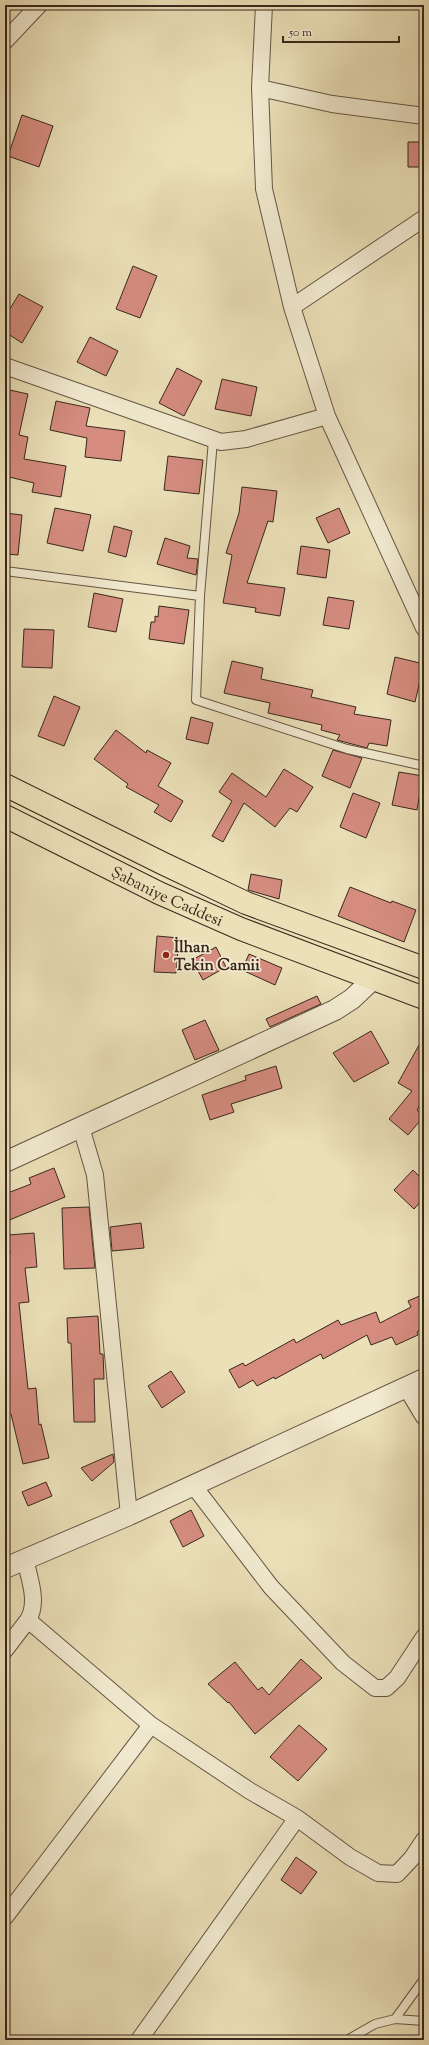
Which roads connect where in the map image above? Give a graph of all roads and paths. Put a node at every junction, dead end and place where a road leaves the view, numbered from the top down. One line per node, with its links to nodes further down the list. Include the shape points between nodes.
1 (39, 5): 3 (street)
2 (264, 5): 4 (street)
3 (5, 41)
4 (260, 88): 5 (street, via 332,104); 7 (street, via 264,189)
5 (424, 116)
6 (423, 219): 7 (street)
7 (292, 307): 9 (street)
8 (5, 366): 10 (street)
9 (327, 416): 10 (street, via 246,439 221,442); 13 (street)
10 (213, 440): 12 (lane)
11 (5, 572): 12 (lane)
12 (200, 596): 14 (lane, via 196,700 347,748)
13 (424, 628)
14 (424, 766)
15 (5, 785): 17 (highway, via 246,903)
16 (5, 816): 18 (highway, Şabaniye Caddesi, via 159,893 241,929)
17 (424, 968)
18 (373, 979): 19 (highway, Şabaniye Caddesi); 20 (street, via 352,999 335,1010)
19 (424, 998)
20 (80, 1127): 21 (street); 25 (street, via 95,1176)
21 (5, 1162)
22 (415, 1383): 23 (street); 24 (street)
23 (424, 1417)
24 (193, 1485): 25 (street); 29 (street, via 271,1587 342,1663 375,1688 386,1688 397,1678)
25 (129, 1515): 26 (street)
26 (25, 1559): 27 (street); 28 (street, via 34,1599 33,1612)
27 (5, 1568)
28 (28, 1620): 30 (street); 31 (street)
29 (424, 1637)
30 (5, 1650)
31 (151, 1725): 32 (street, via 250,1791); 34 (street)
32 (297, 1818): 33 (street, via 350,1857 378,1873 397,1874); 38 (street)
33 (424, 1840)
34 (5, 1916)
35 (424, 1979): 36 (lane)
36 (395, 2019): 37 (lane); 39 (lane, via 375,2024)
37 (424, 2021)
38 (139, 2040)
39 (347, 2040)

